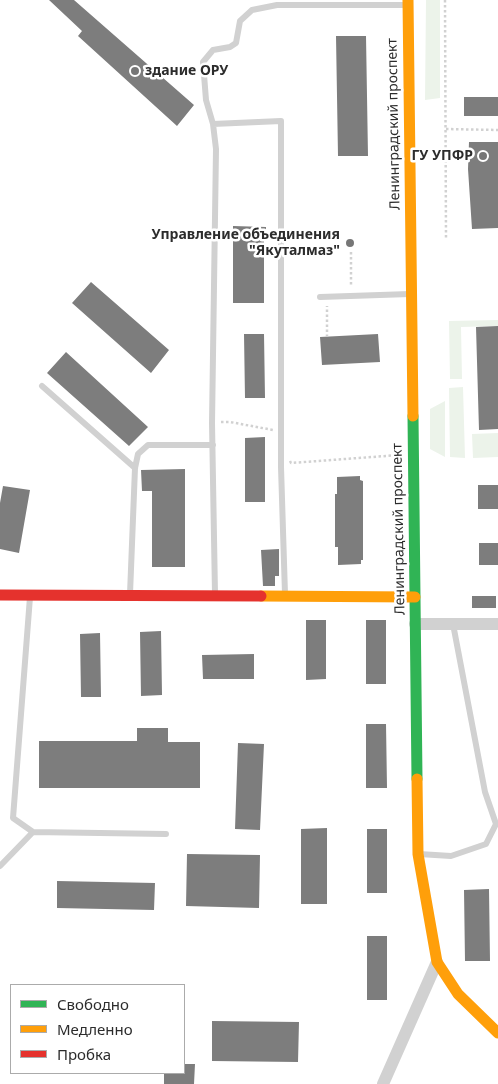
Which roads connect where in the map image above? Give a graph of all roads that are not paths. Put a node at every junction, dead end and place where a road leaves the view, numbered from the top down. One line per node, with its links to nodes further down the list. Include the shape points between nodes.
1 (319, 2): 2 (lane); 3 (lane, via 252,10 240,21 236,43 213,50 203,62 206,100)
2 (408, 3): 4 (main road, Ленинградский проспект)
3 (213, 124): 7 (lane, via 216,149); 13 (lane, via 281,121)
4 (411, 294): 5 (lane); 14 (main road, Ленинградский проспект)
5 (320, 297)
6 (42, 386): 8 (lane)
7 (213, 445): 8 (lane, via 148,445 138,454); 11 (lane)
8 (135, 468): 10 (lane)
9 (0, 595): 12 (main road)
10 (130, 595): 11 (main road); 12 (main road)
11 (216, 595): 13 (main road)
12 (30, 596): 18 (lane, via 13,818)
13 (285, 596): 14 (main road)
14 (415, 597): 15 (main road, Ленинградский проспект)
15 (415, 624): 16 (street); 20 (main road, Ленинградский проспект)
16 (453, 624): 17 (street); 20 (lane, via 485,792 496,824 486,844 451,856)
17 (498, 624)
18 (33, 832): 19 (lane); 21 (lane)
19 (166, 834)
20 (418, 854): 22 (main road, Ленинградский проспект)
21 (0, 866)
22 (436, 962): 23 (main road, Ленинградский проспект, via 458,994); 24 (street)
23 (498, 1033)
24 (383, 1084)

